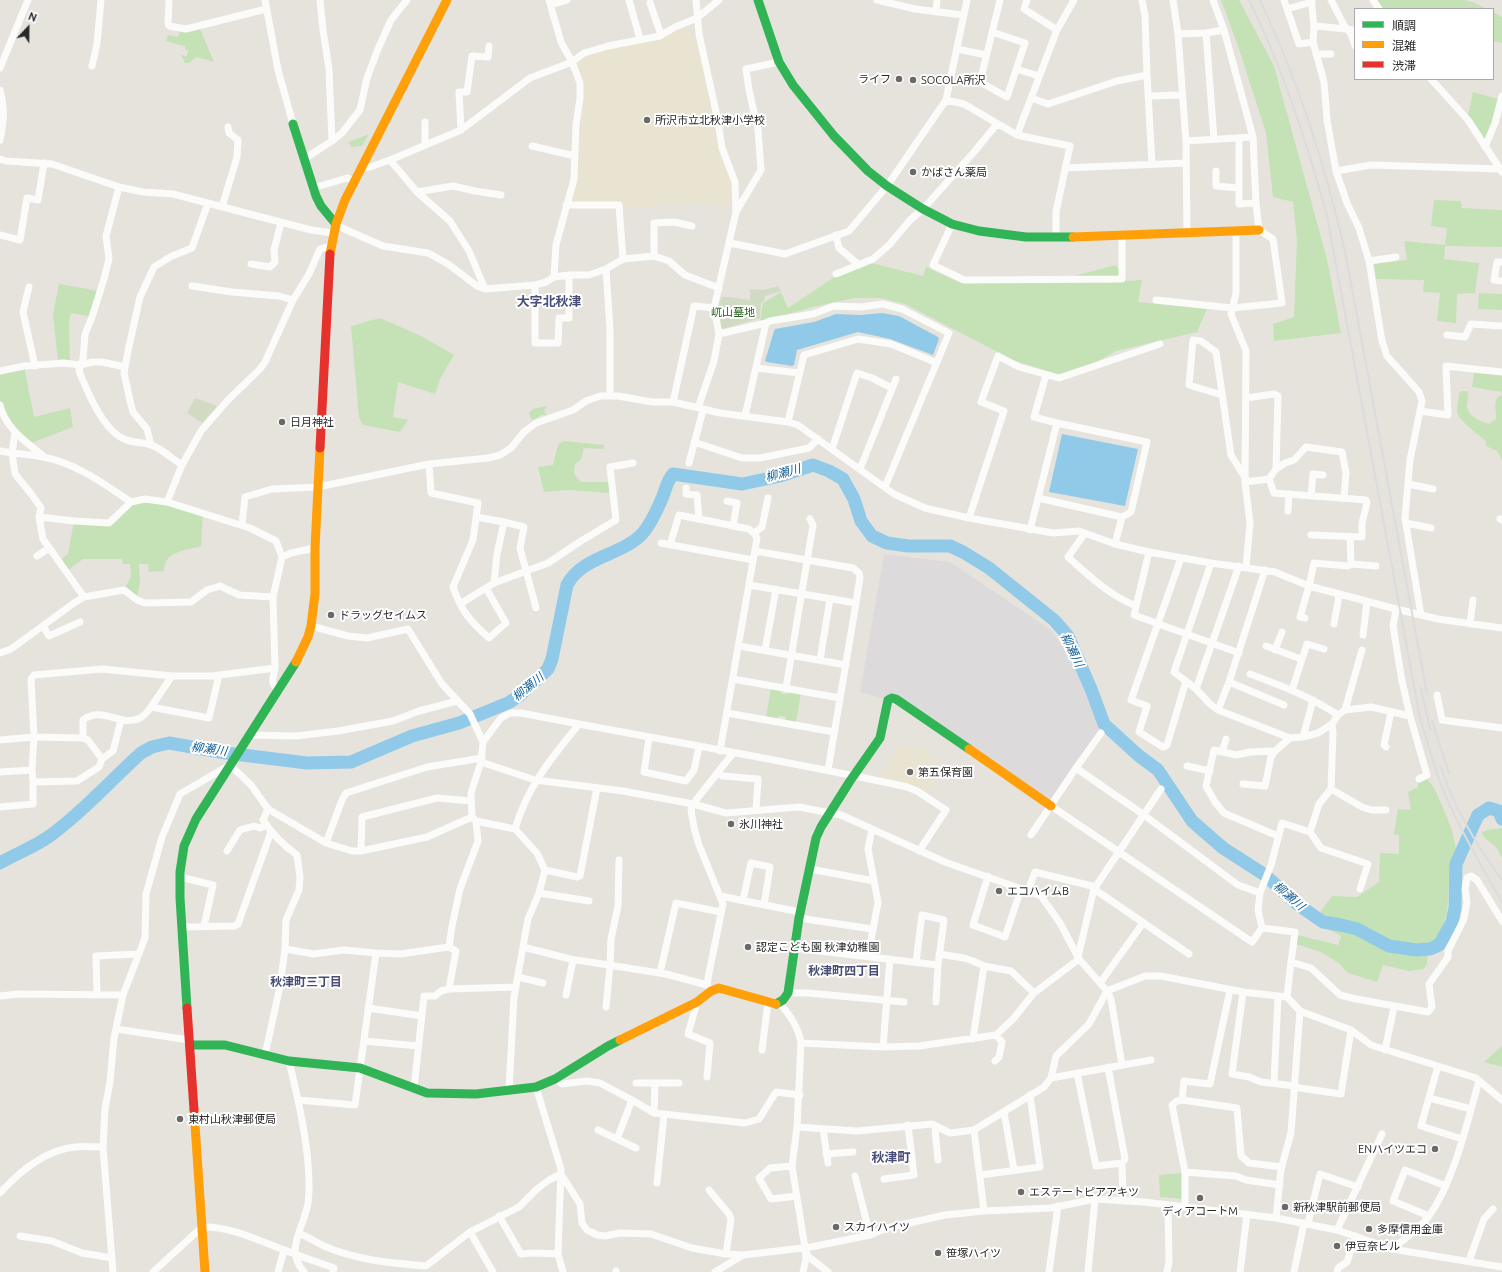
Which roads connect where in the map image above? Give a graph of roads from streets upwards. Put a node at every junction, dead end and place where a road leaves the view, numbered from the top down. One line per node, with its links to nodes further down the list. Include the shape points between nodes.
1 (28, 0): 50 (street)
2 (101, 0): 49 (street)
3 (169, 0): 26 (street, via 169,26 186,29)
4 (265, 0): 26 (street)
5 (320, 0): 72 (street, via 329,69)
6 (407, 0): 72 (street, via 391,20 375,56 360,110 342,133)
7 (447, 0): 84 (street)
8 (567, 0): 24 (street)
9 (629, 0): 39 (street)
10 (696, 0): 30 (street)
11 (719, 0): 30 (street)
12 (758, 0): 48 (street)
13 (877, 0): 28 (street)
14 (937, 0): 28 (street)
15 (967, 0): 29 (street)
16 (1000, 0): 35 (street)
17 (1026, 0): 32 (street, via 1024,9)
18 (1074, 0): 32 (street)
19 (1142, 0): 52 (street, via 1146,29)
20 (1173, 0): 37 (street)
21 (1213, 0): 33 (street)
22 (1284, 0): 27 (street)
23 (1331, 0): 34 (street)
24 (550, 3): 47 (street, via 561,42)
25 (650, 3): 38 (street)
26 (266, 9): 63 (street, via 278,70)
27 (1287, 9): 31 (street, via 1312,4); 40 (street, via 1299,44)
28 (936, 12): 29 (street)
29 (963, 15): 43 (street)
30 (697, 18): 38 (street); 101 (street, via 722,148 735,182)
31 (1314, 27): 34 (street); 40 (street)
32 (1057, 30): 53 (street)
33 (1224, 30): 36 (street); 68 (street)
34 (1351, 30): 41 (street)
35 (992, 32): 46 (street); 51 (street, via 1025,43)
36 (1206, 33): 37 (street); 71 (street)
37 (1178, 34): 56 (street)
38 (661, 35): 39 (street)
39 (640, 39): 47 (street, via 584,53)
40 (1313, 42): 44 (street)
41 (1354, 43)
42 (489, 46): 66 (street, via 488,57 472,56 467,92 460,92)
43 (957, 49): 46 (street); 60 (street)
44 (1316, 54): 45 (street); 87 (street, via 1324,82 1327,120)
45 (1330, 54)
46 (986, 55): 51 (street, via 980,82 1007,97)
47 (572, 62): 66 (street, via 530,78); 77 (street, via 580,83)
48 (779, 62): 91 (street, via 793,85 834,136); 101 (street, via 746,69 758,130 761,170)
49 (92, 66)
50 (0, 68)
51 (1016, 69): 53 (street)
52 (1147, 75): 57 (street); 59 (street, via 1048,104)
53 (1039, 76): 59 (street)
54 (1431, 80): 76 (street, via 1468,120)
55 (0, 90): 70 (street, via 4,106)
56 (1182, 94): 57 (street); 73 (street)
57 (1148, 96): 83 (street)
58 (1502, 96): 61 (street)
59 (1031, 98): 67 (street)
60 (946, 100): 64 (street, via 964,104); 91 (street)
61 (1500, 110): 76 (street)
62 (425, 122): 74 (street)
63 (293, 124): 79 (street)
64 (997, 124): 67 (street); 100 (street)
65 (228, 127): 99 (street, via 229,133 238,140 237,157)
66 (461, 130): 74 (street)
67 (1017, 135): 85 (street, via 1070,146)
68 (1253, 137): 69 (street); 97 (street)
69 (1239, 139): 71 (street); 93 (street)
70 (0, 140)
71 (1214, 140): 73 (street)
72 (332, 141): 79 (street)
73 (1186, 141): 82 (street)
74 (425, 145): 80 (street)
75 (532, 146): 77 (street)
76 (1485, 146): 88 (street)
77 (575, 156): 98 (street, via 574,179)
78 (0, 158): 81 (street, via 6,161)
79 (304, 159): 92 (street)
80 (390, 160): 84 (street); 94 (street)
81 (44, 163): 90 (street); 110 (street, via 38,200 27,198 20,240)
82 (1186, 163): 83 (street); 109 (street)
83 (1152, 164): 85 (street)
84 (361, 168): 89 (street)
85 (1065, 168): 113 (street, via 1056,212)
86 (1216, 171): 93 (street, via 1216,186)
87 (1336, 171): 88 (street, via 1371,164); 119 (street)
88 (1501, 171)
89 (354, 181): 92 (street, via 347,178); 103 (street)
90 (119, 186): 96 (street, via 143,192 172,194); 143 (street, via 106,236 109,259 85,334 83,359)
91 (887, 186): 100 (street); 111 (street, via 849,231)
92 (313, 188): 103 (street, via 321,206)
93 (1239, 188): 97 (street, via 1238,204)
94 (417, 192): 95 (street, via 453,186); 132 (street, via 450,221 469,251)
95 (501, 195)
96 (208, 203): 99 (street); 145 (street, via 192,248 170,256 151,272 140,297)
97 (1256, 203): 106 (street)
98 (566, 205): 118 (street, via 619,206); 126 (street, via 556,245)
99 (222, 207): 102 (street)
100 (923, 209): 104 (street); 122 (street, via 890,244 872,259)
101 (736, 212): 114 (street)
102 (281, 223): 108 (street); 121 (street, via 274,250 275,262 270,267)
103 (335, 223): 108 (street); 132 (street, via 383,246 428,253)
104 (952, 224): 112 (street, via 933,265 964,280 1122,279); 113 (street, via 1026,238)
105 (692, 226): 116 (street, via 674,222 654,223)
106 (1259, 230): 107 (street); 136 (street, via 1273,239 1282,304)
107 (1236, 231): 109 (street); 136 (street, via 1236,293)
108 (332, 233): 115 (street)
109 (1187, 233): 112 (street)
110 (0, 235)
111 (836, 235): 114 (street, via 785,254); 122 (street, via 839,248)
112 (1122, 236): 113 (street)
113 (1056, 238)
114 (730, 243): 131 (street)
115 (330, 246): 133 (street, via 320,249); 181 (street)
116 (654, 256): 118 (street); 131 (street, via 669,261 685,275)
117 (1396, 258): 119 (street)
118 (623, 259): 123 (street)
119 (1369, 261): 159 (street, via 1387,356 1419,392 1422,401)
120 (1502, 262): 127 (street, via 1497,262 1494,280)
121 (251, 264)
122 (859, 265): 124 (street)
123 (606, 269): 125 (street, via 589,274); 153 (street, via 610,329)
124 (836, 274)
125 (569, 275): 126 (street); 128 (street, via 569,318 559,318 558,343 536,343)
126 (554, 277): 128 (street)
127 (1502, 281)
128 (535, 285): 132 (street)
129 (192, 286): 133 (street, via 279,296)
130 (29, 287): 144 (street, via 23,312)
131 (719, 288): 135 (street)
132 (485, 289)
133 (293, 300): 174 (street, via 265,362 212,417)
134 (1156, 300): 136 (street)
135 (714, 308): 139 (street); 156 (street, via 694,306)
136 (1232, 308): 155 (street, via 1231,314 1246,351)
137 (766, 323): 139 (street); 142 (street, via 813,314 834,306 861,307 883,304 902,309 950,333); 146 (street)
138 (1502, 326): 140 (street, via 1471,324 1465,337)
139 (719, 334): 158 (street)
140 (1447, 335)
141 (1160, 344): 150 (street, via 1059,378)
142 (937, 363): 149 (street, via 891,344 858,339 804,355); 182 (street)
143 (80, 365): 144 (street, via 64,363); 145 (street, via 102,362); 166 (street, via 79,371 102,419 123,439)
144 (35, 366): 147 (street)
145 (125, 367): 166 (street, via 124,373 133,412 147,429)
146 (756, 368): 149 (street); 160 (street)
147 (0, 371)
148 (1502, 372): 159 (street, via 1446,366 1448,415)
149 (800, 373): 161 (street)
150 (1046, 375): 162 (street, via 1034,417); 197 (street, via 1019,367 998,356 981,402 1004,411)
151 (896, 379): 152 (street)
152 (892, 388): 167 (street, via 857,373); 176 (street)
153 (610, 395): 156 (street, via 652,402); 173 (street, via 594,398 573,410 536,423 524,432 511,448 500,455)
154 (1222, 395): 154 (street, via 1216,352 1201,341 1193,340 1189,385); 179 (street, via 1231,455)
155 (1246, 398): 175 (street, via 1274,394 1278,396); 179 (street)
156 (673, 402): 158 (street)
157 (0, 405): 163 (street, via 2,413)
158 (700, 409): 160 (street); 165 (street)
159 (1420, 412): 180 (street)
160 (745, 416): 161 (street)
161 (788, 422): 164 (street, via 798,425)
162 (1057, 422): 188 (street); 196 (street, via 1147,442 1131,512)
163 (15, 432): 169 (street); 170 (street)
164 (818, 439): 165 (street, via 808,448 760,458 742,458); 167 (street)
165 (694, 442): 171 (street)
166 (151, 445): 174 (street)
167 (832, 449): 176 (street)
168 (0, 451): 169 (street)
169 (12, 453): 170 (street); 194 (street, via 15,474 40,508)
170 (43, 456): 191 (street, via 84,472)
171 (689, 462)
172 (633, 463): 226 (street, via 610,467 616,520 548,563)
173 (429, 464): 181 (street); 195 (street, via 431,494 478,503)
174 (182, 465): 192 (street)
175 (1276, 469): 178 (street); 189 (street, via 1294,460 1306,447 1342,452 1346,473)
176 (860, 470): 182 (street)
177 (1323, 475): 186 (street, via 1313,474)
178 (1269, 479): 179 (street); 185 (street, via 1274,493)
179 (1246, 481): 225 (street, via 1250,523)
180 (1408, 484): 184 (street); 201 (street)
181 (318, 487): 202 (street, via 282,487 245,497); 214 (street)
182 (885, 487): 197 (street, via 915,504)
183 (686, 488): 198 (street, via 686,494 697,495)
184 (1433, 489)
185 (1289, 494): 186 (street); 193 (street)
186 (1311, 496): 189 (street)
187 (768, 498): 206 (street, via 762,527)
188 (1038, 498): 196 (street); 205 (street)
189 (1344, 498): 209 (street, via 1366,500 1367,503 1362,523 1362,537)
190 (727, 501): 203 (street, via 737,503)
191 (131, 502): 192 (street, via 145,499); 194 (street, via 109,523)
192 (167, 502): 202 (street)
193 (1288, 511)
194 (39, 517): 213 (street, via 43,539)
195 (476, 517): 200 (street); 241 (street, via 473,540 453,587)
196 (1122, 517): 211 (street)
197 (969, 518): 205 (street)
198 (699, 519): 203 (street); 212 (street, via 679,515)
199 (810, 519): 221 (street, via 813,525)
200 (504, 522): 226 (street, via 524,527 520,548); 228 (street)
201 (1406, 523): 204 (street); 245 (street)
202 (242, 525): 218 (street, via 276,541)
203 (733, 526): 206 (street, via 749,529)
204 (1431, 528)
205 (1030, 530): 207 (street)
206 (754, 533): 215 (street, via 757,538)
207 (1085, 533): 211 (street); 242 (street, via 1068,557 1098,584)
208 (1310, 535): 209 (street)
209 (1350, 537): 223 (street)
210 (661, 543): 212 (street)
211 (1115, 544): 216 (street)
212 (670, 545): 220 (street)
213 (49, 548): 217 (street); 235 (street)
214 (315, 548): 218 (street); 252 (street, via 315,594)
215 (755, 551): 220 (street); 221 (street)
216 (1149, 552): 219 (street); 242 (street)
217 (38, 556)
218 (282, 557): 236 (street)
219 (1181, 558): 222 (street); 248 (street)
220 (753, 560): 229 (street)
221 (808, 561): 233 (street); 240 (street, via 856,570 860,577)
222 (1211, 563): 225 (street); 255 (street)
223 (1350, 564): 224 (street); 230 (street, via 1348,566 1314,563)
224 (1376, 566)
225 (1242, 567): 227 (street); 257 (street)
226 (526, 570): 228 (street); 243 (street)
227 (1265, 570): 230 (street); 265 (street)
228 (494, 583): 231 (street)
229 (749, 585): 232 (street); 258 (street)
230 (1309, 586): 234 (street); 246 (street, via 1300,617)
231 (486, 588): 241 (street); 241 (street, via 506,624 489,638 472,623)
232 (776, 589): 233 (street); 261 (street)
233 (803, 594): 237 (street); 266 (street)
234 (1339, 595): 239 (street); 249 (street)
235 (84, 597): 236 (street, via 124,590 145,603 191,602 207,590 220,586 239,596); 251 (street)
236 (273, 597): 270 (street)
237 (830, 599): 240 (street); 267 (street)
238 (1473, 600): 250 (street)
239 (1366, 602): 244 (street); 256 (street)
240 (856, 603): 269 (street)
241 (460, 604)
242 (1136, 606): 248 (street, via 1134,615)
243 (536, 608)
244 (1396, 609): 245 (street); 292 (street, via 1393,626)
245 (1421, 615): 250 (street)
246 (1305, 618)
247 (80, 622): 251 (street, via 49,636)
248 (1158, 624): 255 (street); 275 (street, via 1131,700 1147,706 1139,732 1163,747 1167,745)
249 (1334, 624)
250 (1470, 624): 253 (street)
251 (43, 626): 264 (street, via 11,649)
252 (311, 626): 279 (street, via 299,657); 284 (street, via 348,636 367,638 408,629 442,684)
253 (1502, 628)
254 (1282, 632): 262 (street)
255 (1186, 634): 257 (street); 275 (street, via 1174,672)
256 (1363, 635)
257 (1212, 643): 265 (street); 278 (street)
258 (739, 646): 261 (street); 274 (street)
259 (1266, 646): 262 (street)
260 (1324, 649): 268 (street, via 1308,644)
261 (765, 650): 266 (street)
262 (1275, 650): 268 (street)
263 (1362, 650): 288 (street)
264 (0, 652)
265 (1238, 653): 276 (street)
266 (792, 655): 267 (street); 277 (street)
267 (820, 660): 269 (street)
268 (1301, 660): 280 (street)
269 (846, 665): 282 (street)
270 (275, 668): 272 (street); 279 (street, via 272,683)
271 (1250, 674): 280 (street)
272 (219, 675): 273 (street); 286 (street, via 209,718)
273 (172, 676): 286 (street); 300 (street, via 102,669 34,675 31,679)
274 (733, 679): 277 (street); 290 (street)
275 (1186, 681): 278 (street)
276 (1229, 682): 285 (street); 287 (street)
277 (786, 688): 282 (street)
278 (1196, 689): 287 (street)
279 (280, 690): 299 (street)
280 (1292, 690): 283 (street)
281 (1437, 695): 296 (street, via 1442,720)
282 (840, 698): 297 (street)
283 (1313, 700): 291 (street); 301 (street)
284 (457, 701): 299 (street, via 393,721 338,731 296,736); 307 (street, via 470,714)
285 (1284, 705)
286 (151, 707): 293 (street, via 140,718)
287 (1218, 710): 304 (street)
288 (1346, 710): 289 (street, via 1371,707); 291 (street)
289 (1391, 712): 292 (street); 309 (street, via 1384,745)
290 (727, 713): 297 (street); 311 (street)
291 (1338, 715): 295 (street)
292 (1410, 716): 325 (street, via 1427,775)
293 (121, 720): 302 (street, via 106,715 89,716 83,720); 314 (street, via 113,751)
294 (579, 724): 303 (street); 307 (street, via 510,713 501,718); 326 (street)
295 (1332, 724): 301 (street, via 1318,733); 331 (street)
296 (1502, 728)
297 (834, 732): 320 (street)
298 (1100, 733): 318 (street)
299 (248, 736): 316 (street)
300 (34, 737): 302 (street); 306 (street); 319 (street)
301 (1303, 737): 304 (street)
302 (83, 738): 314 (street, via 88,740)
303 (650, 738): 308 (street); 308 (street, via 644,772 686,781 694,770)
304 (1290, 738): 310 (street)
305 (1226, 739): 312 (street)
306 (0, 740)
307 (483, 742): 315 (street)
308 (699, 747): 311 (street)
309 (1386, 747)
310 (1275, 750): 312 (street, via 1236,755); 328 (street, via 1265,786)
311 (720, 751): 313 (street)
312 (1222, 752): 321 (street, via 1214,750)
313 (733, 753): 320 (street); 323 (street)
314 (102, 759): 327 (street, via 99,767 76,781)
315 (481, 760): 326 (street); 332 (street); 349 (street, via 427,767 346,793)
316 (230, 764): 336 (street, via 251,785); 358 (street, via 189,830 182,853); 382 (street, via 180,794 177,800 162,837 146,894 144,938)
317 (1187, 766): 321 (street)
318 (1076, 768): 334 (street); 340 (street)
319 (32, 770): 322 (street); 327 (street)
320 (828, 770): 324 (street)
321 (1210, 771): 348 (street, via 1206,786 1224,813)
322 (0, 772)
323 (718, 772): 333 (street); 337 (street, via 724,776 758,779)
324 (854, 776): 334 (street, via 880,738 888,700 893,697); 339 (street); 352 (street, via 907,787 946,810)
325 (1419, 779)
326 (536, 780): 329 (street); 343 (street, via 520,810)
327 (33, 782): 335 (street, via 33,804)
328 (1243, 784)
329 (597, 788): 333 (street); 356 (street, via 580,876)
330 (1161, 789): 340 (street)
331 (1331, 789): 338 (street, via 1362,807); 346 (street, via 1319,804)
332 (471, 801): 341 (street); 351 (street, via 437,798 362,817)
333 (693, 804): 337 (street, via 726,813); 365 (street, via 694,828)
334 (1051, 806): 347 (street); 353 (street)
335 (0, 807)
336 (268, 809): 342 (street, via 263,820); 349 (street)
337 (756, 810): 339 (street, via 799,807)
338 (1386, 810)
339 (830, 812): 344 (street); 355 (street, via 816,838)
340 (1144, 815): 353 (street); 364 (street, via 1238,885)
341 (474, 819): 343 (street); 351 (street, via 427,837); 377 (street, via 478,841 460,889)
342 (266, 826): 345 (street); 350 (street, via 240,830)
343 (514, 829): 356 (street, via 537,853)
344 (872, 829): 352 (street); 359 (street, via 868,849)
345 (271, 832): 373 (street, via 238,924); 380 (street, via 297,855 299,866 299,890 286,920)
346 (1310, 832): 348 (street, via 1282,823); 361 (street, via 1321,848 1368,864)
347 (1031, 836)
348 (1278, 836): 364 (street)
349 (326, 843): 351 (street, via 352,851)
350 (227, 851)
351 (361, 851)
352 (919, 851): 357 (street)
353 (1120, 852): 360 (street); 375 (street, via 1252,942)
354 (619, 860): 392 (street, via 618,906 610,939)
355 (810, 869): 359 (street); 370 (street)
356 (545, 870): 363 (street)
357 (988, 876): 362 (street); 362 (street, via 973,925 1005,937)
358 (180, 877): 373 (street, via 213,885); 374 (street)
359 (874, 881): 376 (street, via 878,902)
360 (1095, 888): 362 (street, via 1035,872); 372 (street); 386 (street)
361 (1360, 889)
362 (1024, 890): 386 (street, via 1041,896 1060,923)
363 (539, 893): 367 (street); 378 (street, via 528,919)
364 (1260, 894): 375 (street, via 1258,910)
365 (720, 896): 366 (street); 369 (street, via 723,904)
366 (743, 900): 368 (street); 368 (street, via 751,863 770,867)
367 (589, 901)
368 (764, 905): 370 (street)
369 (721, 912): 394 (street, via 676,903); 399 (street)
370 (800, 915): 376 (street); 379 (street)
371 (1502, 921): 418 (street, via 1477,880 1471,876 1467,878 1464,919 1448,956 1429,984 1432,1007 1428,1012)
372 (1143, 923): 384 (street); 397 (street)
373 (204, 926): 374 (street)
374 (182, 927): 428 (street)
375 (1262, 928): 390 (street, via 1295,932)
376 (872, 929): 385 (street)
377 (449, 947): 381 (street, via 400,954); 400 (street, via 456,950)
378 (523, 947): 387 (street); 395 (street)
379 (794, 948): 385 (street); 404 (street)
380 (285, 949): 381 (street, via 314,954 344,950); 434 (street)
381 (376, 953): 420 (street)
382 (138, 954): 406 (street, via 96,956); 407 (street)
383 (939, 954): 389 (street, via 944,920 922,914); 391 (street); 393 (street, via 964,958)
384 (1189, 954)
385 (868, 957): 388 (street)
386 (1078, 958): 397 (street); 405 (street)
387 (573, 960): 392 (street); 408 (street)
388 (890, 960): 389 (street); 412 (street)
389 (916, 962): 391 (street)
390 (1290, 962): 411 (street); 418 (street, via 1311,968 1340,995)
391 (938, 965): 416 (street)
392 (610, 966): 394 (street); 419 (street)
393 (984, 966): 405 (street, via 1011,971); 426 (street)
394 (660, 974): 399 (street)
395 (518, 977): 396 (street); 398 (street)
396 (543, 983)
397 (1100, 983): 402 (street)
398 (516, 986): 400 (street); 454 (street, via 511,1028)
399 (709, 988): 413 (street); 414 (street, via 719,988)
400 (449, 989): 422 (street, via 435,996 424,996)
401 (1230, 990): 402 (street, via 1161,976 1144,976); 403 (street); 460 (street, via 1210,1084 1184,1081)
402 (1107, 991): 438 (street, via 1112,999); 444 (street, via 1089,1024 1056,1056)
403 (1243, 992): 410 (street); 450 (street, via 1232,1074)
404 (788, 993): 412 (street); 417 (street, via 786,999)
405 (1034, 993): 425 (street)
406 (96, 994): 407 (street); 409 (street)
407 (123, 995): 423 (street)
408 (566, 995)
409 (0, 996)
410 (1278, 997): 411 (street); 450 (street)
411 (1287, 997): 421 (street)
412 (887, 1001): 415 (street); 431 (street)
413 (697, 1002): 443 (street, via 688,1034 710,1043); 445 (street, via 608,1046)
414 (768, 1002): 417 (street); 432 (street)
415 (904, 1002)
416 (936, 1002)
417 (780, 1003): 429 (street, via 794,1020)
418 (1394, 1006): 433 (street)
419 (606, 1007)
420 (368, 1008): 422 (street); 427 (street)
421 (1300, 1011): 424 (street); 451 (street)
422 (422, 1016): 430 (street)
423 (116, 1029): 428 (street); 475 (street, via 105,1109)
424 (1351, 1030): 433 (street); 451 (street, via 1340,1094)
425 (996, 1035): 426 (street); 437 (street, via 1002,1042 999,1057)
426 (973, 1039): 431 (street, via 933,1045)
427 (364, 1041): 430 (street); 441 (street)
428 (190, 1042): 434 (street, via 225,1045); 509 (street)
429 (801, 1043): 431 (street); 455 (street)
430 (418, 1046): 453 (street)
431 (883, 1047)
432 (762, 1050)
433 (1384, 1050): 439 (street)
434 (265, 1055): 435 (street)
435 (289, 1060): 441 (street); 458 (street)
436 (1151, 1060): 438 (street)
437 (995, 1061)
438 (1122, 1065): 440 (street)
439 (1438, 1066): 446 (street); 457 (street)
440 (1108, 1067): 442 (street); 481 (street, via 1125,1159)
441 (360, 1068): 453 (street); 458 (street, via 355,1105)
442 (1076, 1073): 444 (street); 481 (street, via 1096,1166)
443 (708, 1077)
444 (1051, 1078): 456 (street, via 1044,1087)
445 (555, 1079): 452 (street); 459 (street, via 562,1084 587,1081 600,1083)
446 (1479, 1081): 461 (street); 462 (street)
447 (636, 1083): 448 (street)
448 (655, 1083): 449 (street); 464 (street)
449 (679, 1083)
450 (1274, 1083): 451 (street)
451 (1295, 1086): 483 (street, via 1291,1133)
452 (536, 1087): 454 (street); 486 (street)
453 (414, 1088): 454 (street, via 426,1093 439,1094 476,1094)
454 (509, 1090)
455 (800, 1095): 465 (street, via 776,1092 759,1119 745,1123); 468 (street)
456 (1030, 1095): 463 (street); 484 (street, via 1040,1167)
457 (1429, 1098): 462 (street); 474 (street, via 1421,1126)
458 (298, 1100): 512 (street, via 309,1174 308,1203)
459 (632, 1100): 464 (street); 473 (street)
460 (1182, 1100): 483 (street, via 1237,1108 1241,1156 1248,1163); 485 (street, via 1172,1105)
461 (1502, 1100)
462 (1471, 1109): 474 (street)
463 (1004, 1112): 471 (street); 484 (street)
464 (654, 1114): 465 (street)
465 (664, 1115): 490 (street)
466 (908, 1125): 467 (street); 469 (street, via 857,1131); 489 (street, via 915,1158 914,1175)
467 (937, 1126): 471 (street, via 950,1133); 479 (street, via 935,1130)
468 (797, 1127): 469 (street); 482 (street)
469 (823, 1129): 478 (street)
470 (598, 1130): 473 (street)
471 (974, 1130): 487 (street)
472 (1382, 1134): 493 (street)
473 (617, 1139): 476 (street)
474 (1462, 1139): 492 (street)
475 (103, 1147): 495 (street, via 75,1147 48,1155 22,1172); 523 (street)
476 (636, 1148)
477 (853, 1152): 478 (street)
478 (826, 1154): 480 (street)
479 (938, 1160)
480 (828, 1163)
481 (1122, 1163): 498 (street)
482 (792, 1166): 496 (street); 496 (street, via 770,1168 758,1178 771,1199)
483 (1282, 1168): 491 (street)
484 (1014, 1170): 487 (street)
485 (1185, 1172): 491 (street, via 1236,1176 1246,1180); 501 (street)
486 (561, 1174): 505 (street, via 537,1189 519,1206); 520 (street); 521 (street, via 580,1204 582,1223 587,1230 597,1235 651,1234 692,1248)
487 (980, 1175): 503 (street)
488 (855, 1176): 513 (street)
489 (888, 1181)
490 (657, 1184)
491 (1280, 1184): 507 (street)
492 (1446, 1186): 506 (street); 506 (street, via 1405,1170 1393,1201)
493 (1358, 1187): 508 (street, via 1320,1174); 510 (street)
494 (709, 1190): 521 (street, via 731,1219)
495 (0, 1193)
496 (797, 1196): 516 (street)
497 (1095, 1199): 498 (street); 500 (street); 538 (street)
498 (1123, 1201): 499 (street)
499 (1168, 1205): 501 (street); 539 (street)
500 (1058, 1206): 503 (street); 537 (street)
501 (1186, 1207): 504 (street)
502 (1493, 1209): 524 (street, via 1484,1219)
503 (984, 1211): 513 (street, via 945,1215)
504 (1247, 1214): 507 (street); 540 (street)
505 (499, 1216): 511 (street); 520 (street, via 521,1254)
506 (1429, 1216): 517 (street)
507 (1276, 1218): 508 (street)
508 (1306, 1223): 510 (street); 541 (street)
509 (202, 1226): 518 (street, via 229,1230); 527 (street); 528 (street)
510 (1337, 1230): 515 (street)
511 (470, 1232): 512 (street, via 426,1266 357,1256 325,1246); 532 (street)
512 (299, 1233): 519 (street, via 294,1248)
513 (870, 1234): 516 (street)
514 (20, 1236): 523 (street, via 52,1241 82,1252)
515 (1356, 1236): 517 (street); 542 (street, via 1346,1262)
516 (805, 1248): 522 (street); 535 (street); 536 (street, via 809,1257)
517 (1392, 1249): 524 (street)
518 (284, 1250): 519 (street); 529 (street)
519 (295, 1254): 530 (street); 531 (street, via 334,1268)
520 (558, 1254): 533 (street)
521 (726, 1254): 522 (street)
522 (743, 1255): 534 (street)
523 (112, 1258): 526 (street)
524 (1469, 1261): 525 (street)
525 (1502, 1266)
526 (113, 1272)
527 (153, 1272)
528 (205, 1272)
529 (278, 1272)
530 (304, 1272)
531 (333, 1272)
532 (493, 1272)
533 (564, 1272)
534 (715, 1272)
535 (803, 1272)
536 (828, 1272)
537 (1049, 1272)
538 (1089, 1272)
539 (1167, 1272)
540 (1240, 1272)
541 (1294, 1272)
542 (1337, 1272)

